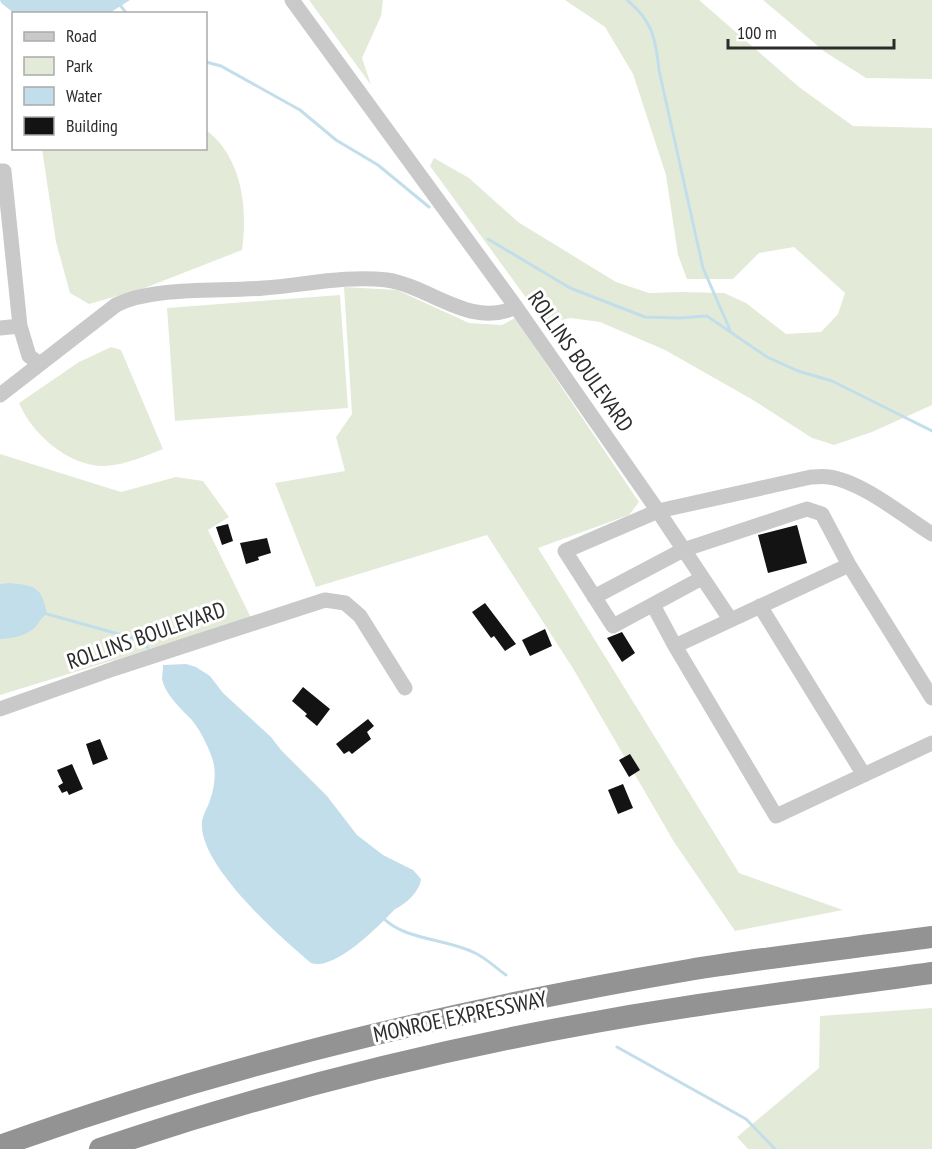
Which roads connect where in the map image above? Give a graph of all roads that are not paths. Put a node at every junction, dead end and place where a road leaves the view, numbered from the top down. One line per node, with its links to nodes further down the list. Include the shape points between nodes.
1 (292, 0): 3 (street, ROLLINS BOULEVARD)
2 (0, 171): 4 (street, via 4,171)
3 (516, 307): 6 (street, via 499,314 482,314 386,280 151,294 116,305); 8 (street, ROLLINS BOULEVARD)
4 (20, 326): 5 (street); 6 (street, via 29,356)
5 (0, 328)
6 (40, 364): 7 (street)
7 (0, 395)
8 (658, 511): 9 (street, via 829,476 866,492); 10 (street, ROLLINS BOULEVARD); 13 (street, via 565,551)
9 (932, 534)
10 (683, 550): 11 (street, via 807,509 822,514); 12 (street, ROLLINS BOULEVARD); 13 (street)
11 (849, 565): 15 (street); 19 (street)
12 (702, 579): 14 (street); 16 (street, ROLLINS BOULEVARD)
13 (594, 597): 14 (street, via 612,626)
14 (653, 605): 17 (street)
15 (760, 606): 16 (street); 22 (street)
16 (730, 619): 17 (street)
17 (675, 646): 22 (street, via 776,816)
18 (405, 688): 20 (street, ROLLINS BOULEVARD, via 360,616 345,603 325,600)
19 (932, 698)
20 (0, 710)
21 (932, 742): 22 (street)
22 (864, 775)
23 (932, 938): 25 (highway, MONROE EXPRESSWAY, via 692,970 466,1013 242,1069)
24 (932, 973): 26 (highway, MONROE EXPRESSWAY, via 697,1005 473,1048 315,1086)
25 (0, 1146)
26 (100, 1149)

